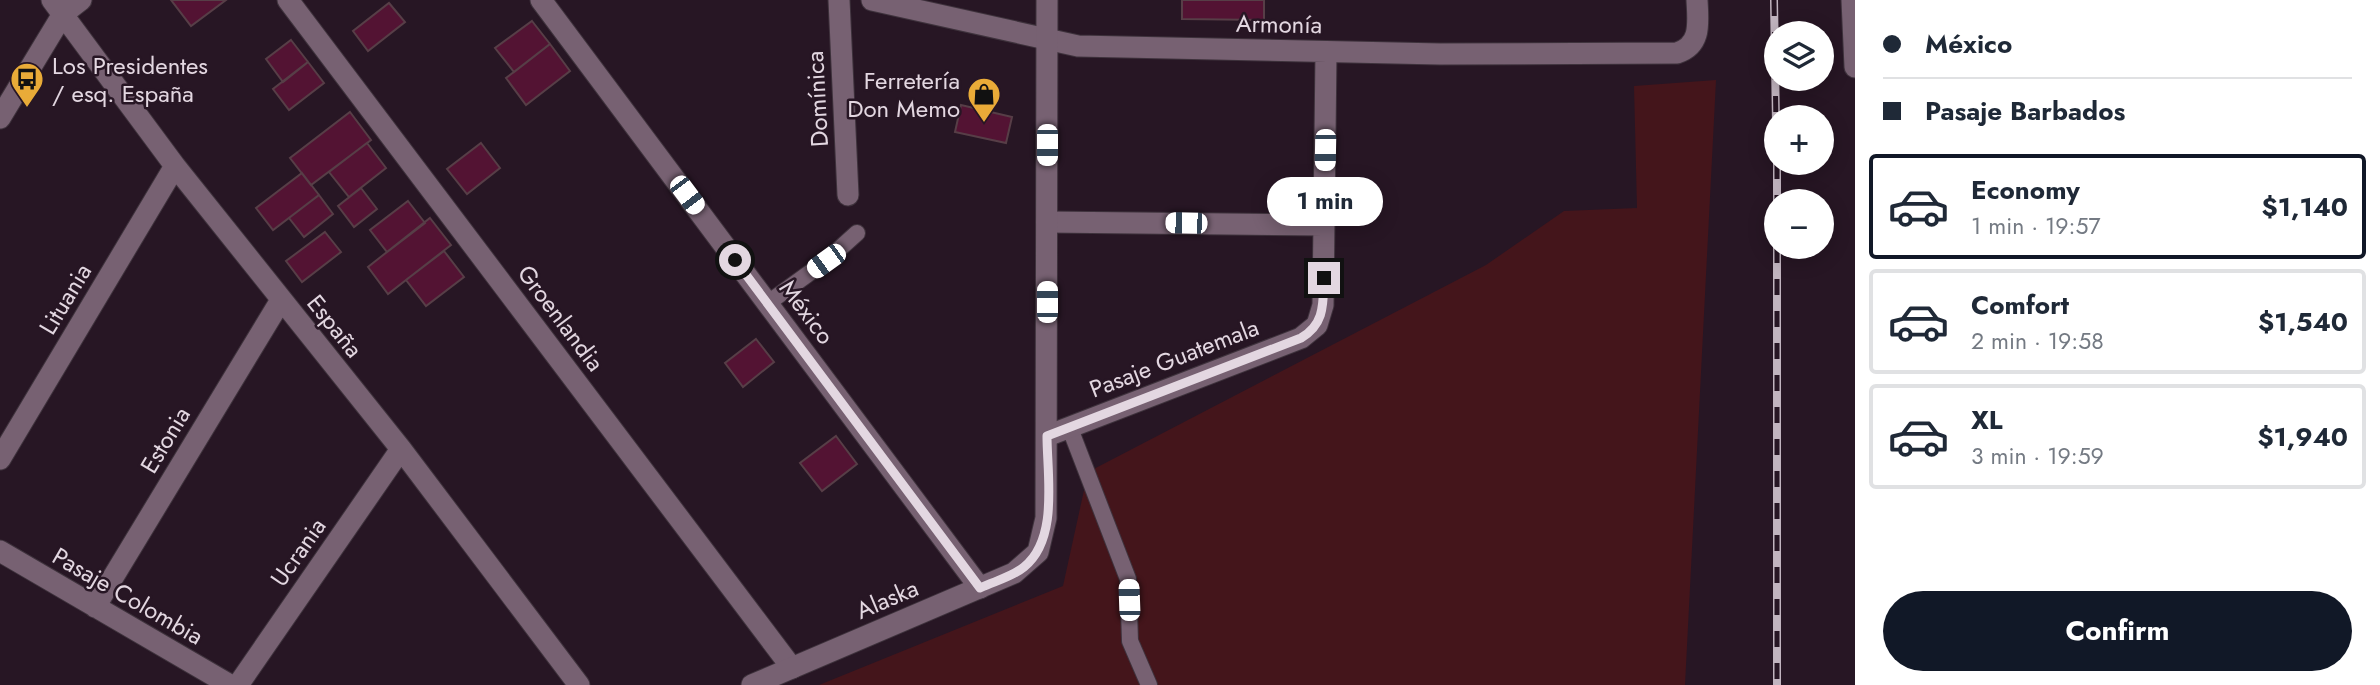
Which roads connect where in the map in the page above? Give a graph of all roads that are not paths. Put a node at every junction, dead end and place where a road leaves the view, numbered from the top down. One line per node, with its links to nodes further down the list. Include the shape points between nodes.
1 (80, 0): 9 (street)
2 (288, 0): 28 (street, Groenlandia)
3 (541, 0): 20 (street, México)
4 (839, 0): 15 (street, Domínica)
5 (872, 0): 10 (street, Armonía)
6 (1047, 0): 10 (street)
7 (1697, 0): 11 (street, Armonía, via 1697,35 1689,47 1670,54)
8 (1852, 0): 12 (street)
9 (58, 7): 13 (street); 14 (street, España)
10 (1047, 41): 11 (street, Armonía, via 1078,46); 16 (street)
11 (1326, 51): 17 (street)
12 (1855, 68)
13 (0, 118)
14 (175, 166): 19 (street, España); 24 (street, Lituania)
15 (848, 195)
16 (1047, 222): 17 (street); 22 (street)
17 (1324, 225): 21 (street, Pasaje Guatemala, via 1323,305 1317,325 1301,338)
18 (857, 233): 20 (lane)
19 (281, 300): 23 (street, España); 27 (street, Estonia)
20 (768, 303): 26 (street, México)
21 (1069, 426): 22 (street, Pasaje Guatemala); 33 (lane, via 1128,579 1130,641)
22 (1047, 436): 26 (street, Alaska, via 1046,519 1038,552 1014,573)
23 (401, 449): 30 (street, Ucrania); 31 (street, España)
24 (0, 458)
25 (0, 551): 27 (street, Pasaje Colombia)
26 (980, 588): 28 (street, Alaska)
27 (95, 607): 29 (street, Pasaje Colombia)
28 (792, 668): 32 (street, Alaska)
29 (230, 685)
30 (239, 685)
31 (579, 685)
32 (752, 685)
33 (1149, 685)

